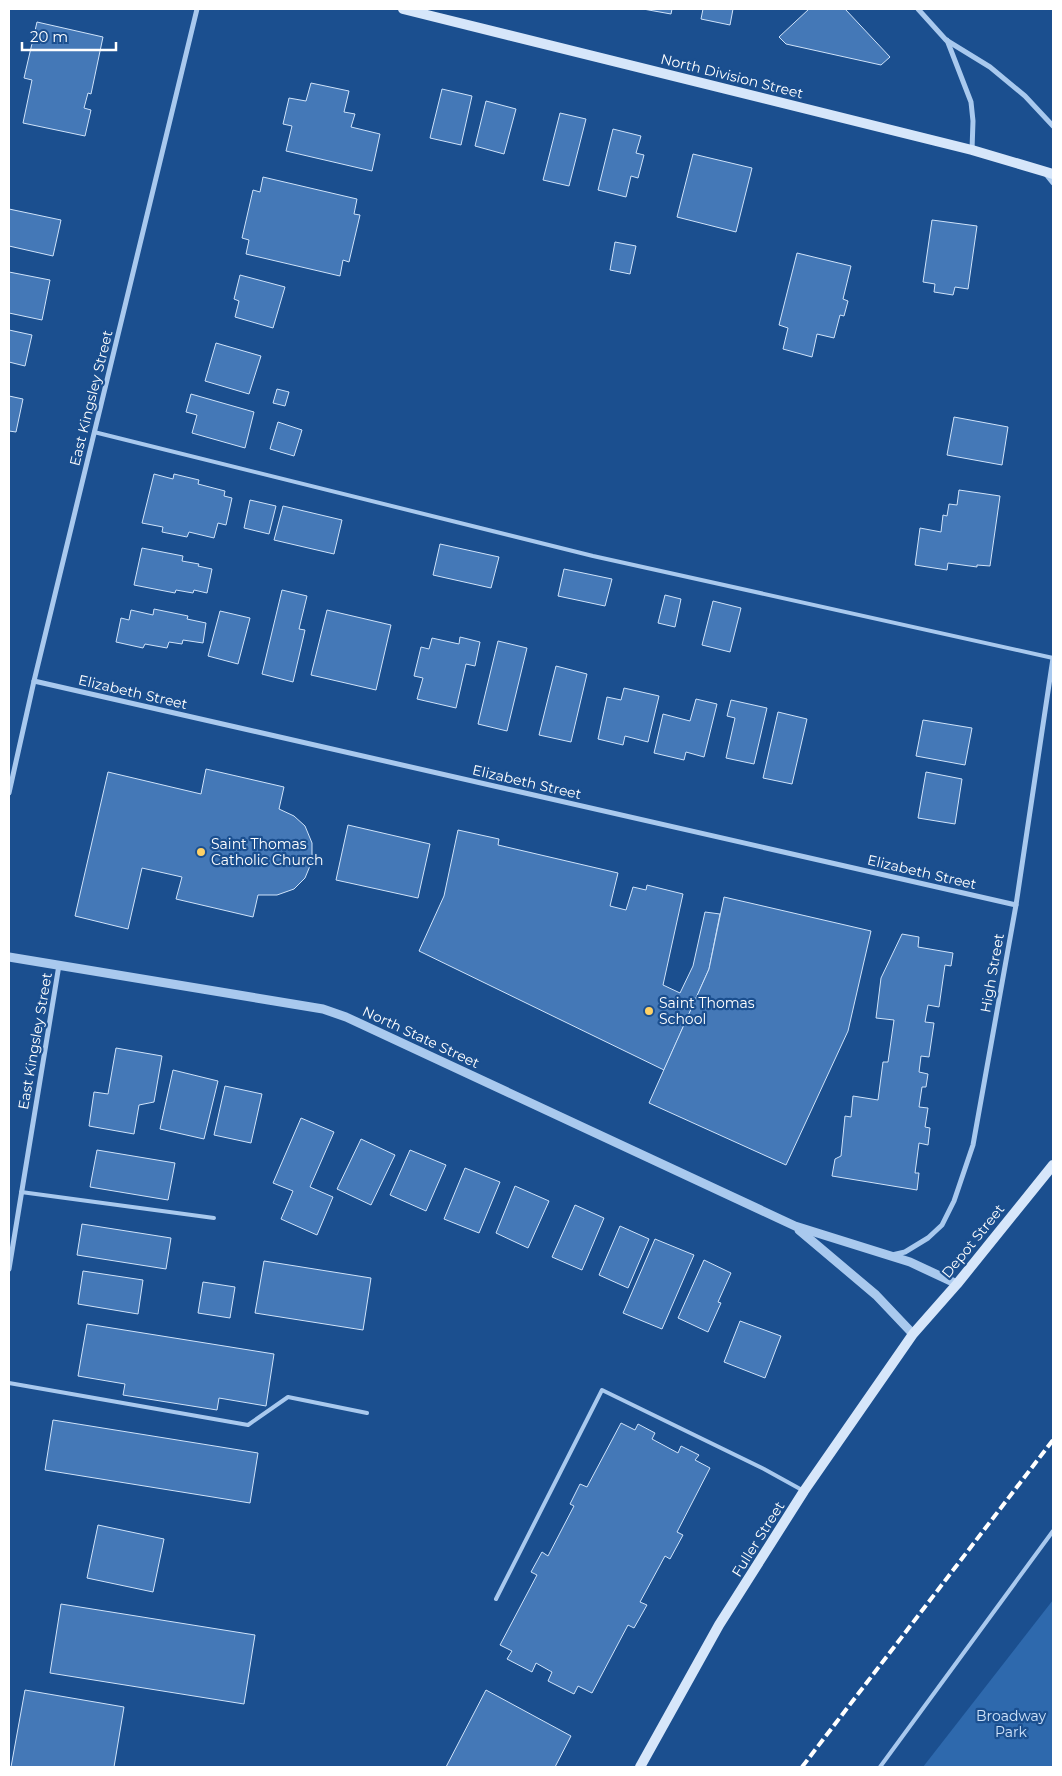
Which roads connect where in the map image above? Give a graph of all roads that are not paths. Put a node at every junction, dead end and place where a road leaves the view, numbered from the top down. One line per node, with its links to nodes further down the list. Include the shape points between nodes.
1 (197, 9): 10 (street, East Kingsley Street)
2 (403, 9): 6 (main road, North Division Street)
3 (918, 9): 4 (street)
4 (946, 40): 5 (street, via 990,67 1025,96); 6 (street, via 971,102)
5 (1053, 126)
6 (972, 150): 7 (main road, North Division Street)
7 (1041, 169): 8 (main road, North Division Street); 9 (street)
8 (1053, 174)
9 (1053, 184)
10 (94, 432): 11 (lane, via 593,556); 12 (street, East Kingsley Street)
11 (1053, 658): 14 (street, High Street)
12 (34, 681): 13 (street, East Kingsley Street); 14 (street, Elizabeth Street)
13 (9, 793)
14 (1016, 905): 21 (street, High Street, via 973,1145 954,1201 942,1226 928,1238 905,1252)
15 (9, 957): 16 (street, North State Street)
16 (59, 965): 18 (street, East Kingsley Street); 20 (street, North State Street, via 323,1009 346,1017)
17 (1053, 1165): 23 (main road, Depot Street)
18 (21, 1192): 19 (lane); 22 (street, East Kingsley Street)
19 (214, 1218)
20 (795, 1226): 21 (street); 24 (street, via 876,1295)
21 (888, 1256): 23 (street, via 910,1262)
22 (9, 1269)
23 (956, 1284): 24 (main road, Depot Street)
24 (913, 1334): 27 (main road, Fuller Street)
25 (9, 1383): 26 (lane, via 248,1425 288,1398)
26 (367, 1413)
27 (804, 1491): 29 (lane, via 602,1390); 30 (main road, Fuller Street, via 720,1625)
28 (1053, 1531): 31 (lane)
29 (496, 1598)
30 (640, 1767)
31 (880, 1767)

